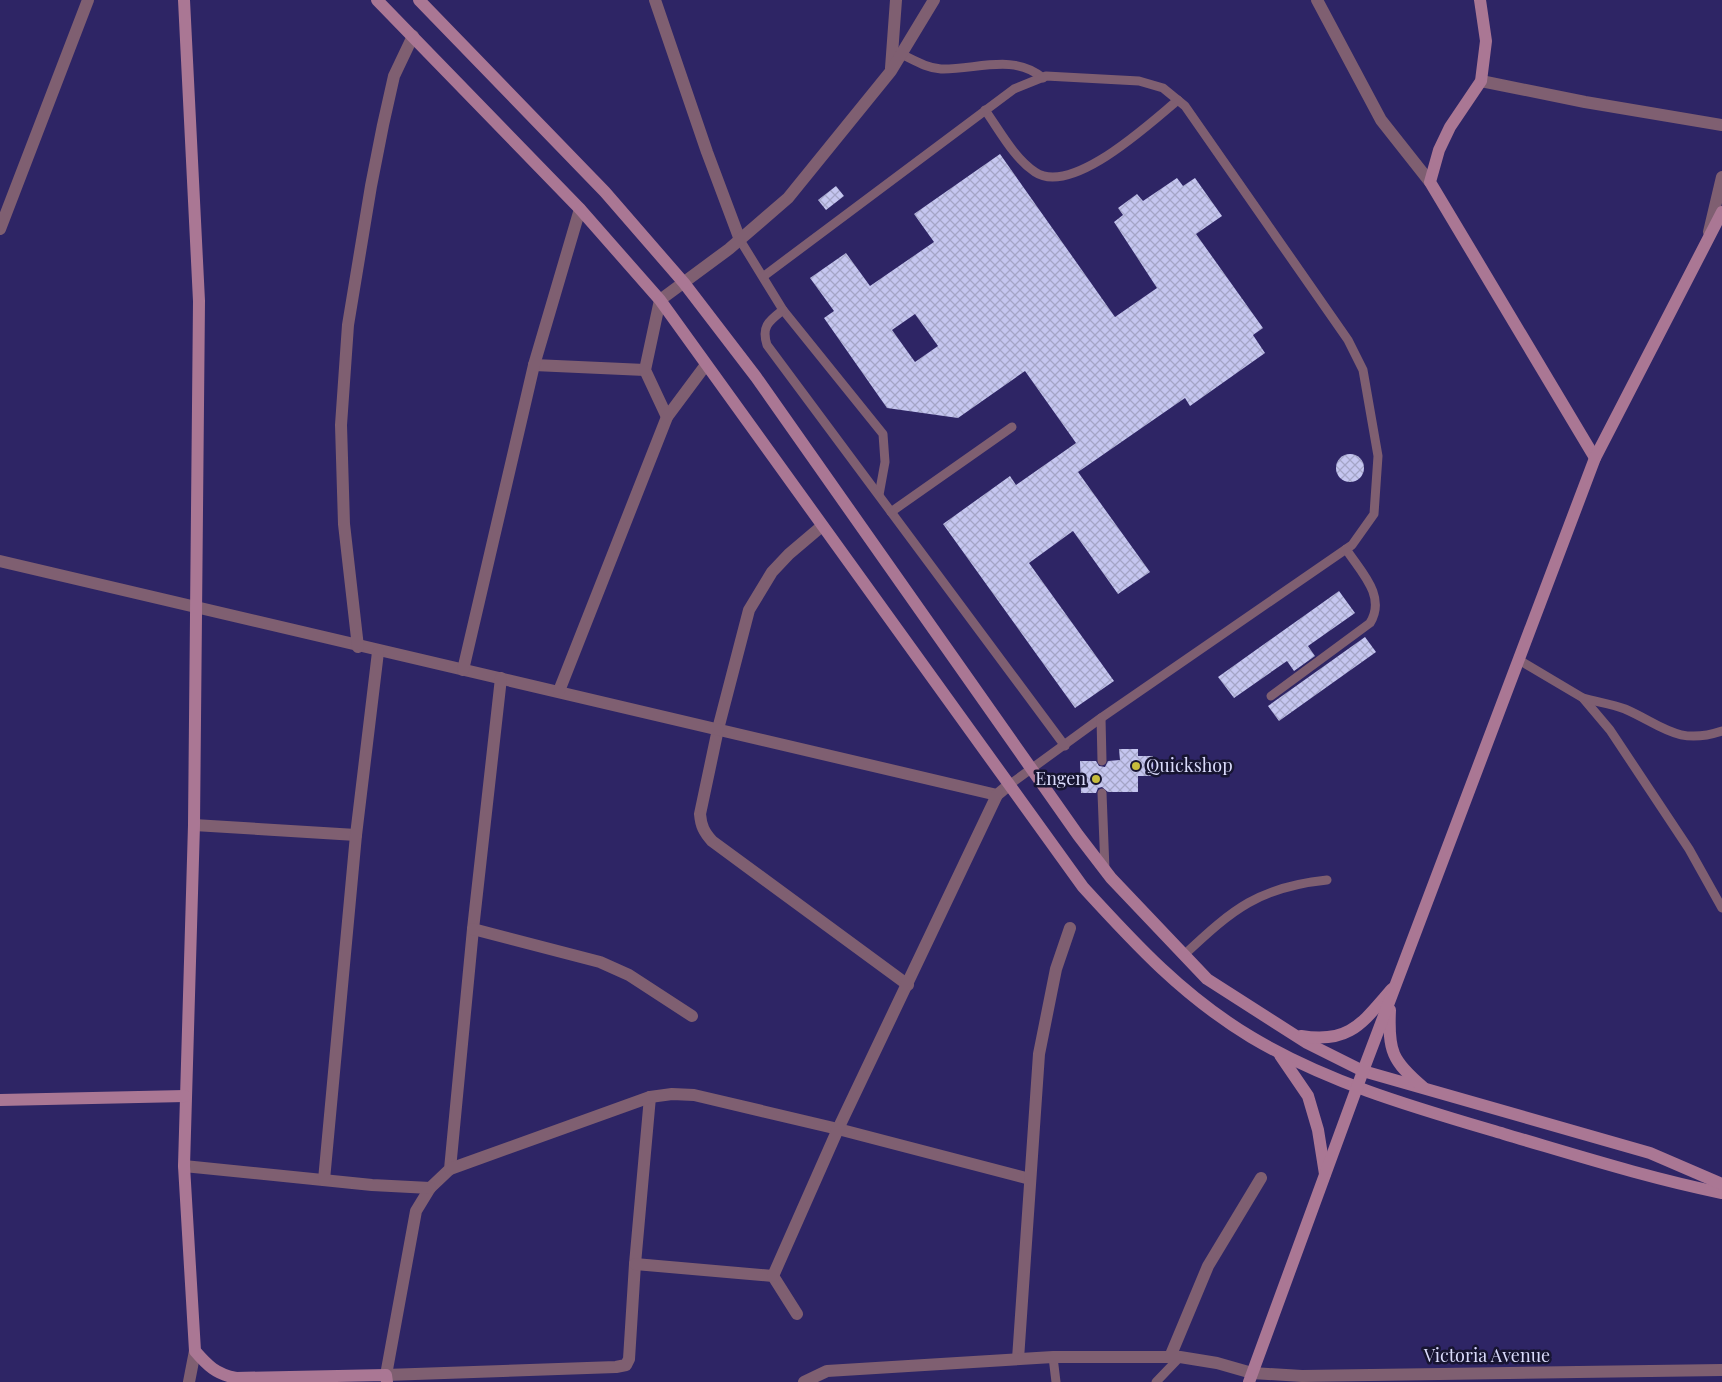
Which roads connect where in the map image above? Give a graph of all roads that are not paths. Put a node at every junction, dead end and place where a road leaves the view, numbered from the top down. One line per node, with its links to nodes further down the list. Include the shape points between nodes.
1 (88, 0): 22 (street)
2 (184, 0): 40 (street, via 199,301)
3 (377, 0): 10 (street)
4 (419, 0): 26 (street, via 606,192)
5 (655, 0): 24 (street, via 706,152)
6 (896, 0): 12 (street)
7 (934, 0): 11 (street)
8 (1317, 0): 19 (street, via 1382,120)
9 (1480, 0): 14 (street, via 1486,41)
10 (413, 36): 20 (street); 41 (street, via 394,76 371,186 348,325 341,425 343,514)
11 (901, 54): 12 (street); 13 (lane, via 925,66 941,69 1010,64 1033,69)
12 (891, 70): 24 (street, via 788,198)
13 (1043, 78): 15 (lane, via 1139,81 1163,88); 16 (lane, via 1014,89)
14 (1481, 80): 17 (street, via 1585,102); 19 (street, via 1450,127)
15 (1178, 100): 16 (lane, via 1127,143 1084,170 1055,177 1037,174 1022,161); 38 (lane, via 1348,340 1363,370 1378,456 1377,492 1369,524)
16 (985, 110): 25 (lane)
17 (1722, 125)
18 (1722, 177): 23 (street)
19 (1430, 182): 34 (street)
20 (580, 209): 27 (street); 29 (street)
21 (1722, 212): 23 (street)
22 (0, 228)
23 (1708, 237): 34 (street)
24 (740, 240): 25 (lane); 26 (street)
25 (764, 276): 28 (lane)
26 (684, 283): 27 (street); 54 (street, via 767,393)
27 (660, 300): 30 (street); 31 (street)
28 (784, 310): 35 (lane, via 883,434 885,462); 35 (lane, via 767,323 764,334 768,345)
29 (534, 365): 31 (street); 44 (street)
30 (705, 366): 32 (street); 37 (street)
31 (645, 370): 32 (street)
32 (667, 416): 46 (street)
33 (1012, 426): 36 (lane)
34 (1595, 458): 43 (street)
35 (878, 495): 36 (lane)
36 (891, 512): 52 (lane)
37 (822, 526): 50 (street, via 772,572 749,610); 55 (street)
38 (1346, 549): 47 (lane, via 1376,595 1376,613 1370,623); 49 (lane)
39 (0, 561): 40 (street)
40 (195, 609): 41 (street); 58 (street)
41 (358, 646): 42 (street)
42 (378, 652): 44 (street); 59 (street)
43 (1519, 660): 48 (lane); 67 (street)
44 (463, 670): 45 (street)
45 (501, 678): 46 (street); 64 (street)
46 (558, 691): 50 (street)
47 (1271, 696)
48 (1583, 698): 51 (lane, via 1623,708 1671,734 1709,735); 62 (lane, via 1610,730)
49 (1101, 718): 52 (lane); 53 (lane)
50 (718, 729): 57 (street); 68 (street, via 700,814 703,831 712,841)
51 (1722, 731)
52 (1065, 746): 54 (lane)
53 (1102, 761)
54 (1033, 770): 55 (lane); 60 (street)
55 (1009, 786): 57 (street); 72 (street, via 1083,887 1149,959 1187,992)
56 (1102, 793): 60 (lane)
57 (997, 795): 68 (street)
58 (194, 825): 59 (street); 76 (street)
59 (356, 835): 85 (street)
60 (1105, 870): 66 (street)
61 (1327, 880): 66 (lane, via 1301,882 1242,905)
62 (1718, 892): 63 (lane)
63 (1722, 908)
64 (473, 928): 70 (street, via 600,962 629,975); 81 (street)
65 (1070, 928): 84 (street, via 1056,969 1039,1054)
66 (1185, 954): 71 (street, via 1208,979)
67 (1396, 984): 69 (street); 71 (street, via 1363,1022 1346,1034 1322,1039)
68 (908, 985): 79 (street)
69 (1390, 1000): 73 (street); 75 (street, via 1390,1040 1395,1058 1402,1070)
70 (692, 1016)
71 (1294, 1034): 73 (street)
72 (1278, 1052): 74 (street, via 1313,1071); 82 (street, via 1308,1096)
73 (1363, 1072): 74 (street); 75 (street)
74 (1357, 1088): 82 (street); 88 (street, via 1660,1180)
75 (1428, 1091): 86 (street, via 1650,1153)
76 (185, 1096): 78 (street); 80 (street)
77 (650, 1097): 79 (street, via 694,1096); 81 (street); 89 (street)
78 (0, 1100)
79 (838, 1129): 84 (street); 90 (street)
80 (184, 1166): 85 (street); 92 (street)
81 (450, 1169): 87 (street)
82 (1326, 1176): 98 (street)
83 (1261, 1178): 94 (street, via 1208,1266)
84 (1030, 1179): 95 (street)
85 (324, 1180): 87 (street)
86 (1722, 1184)
87 (430, 1188): 99 (street, via 416,1211)
88 (1722, 1193)
89 (635, 1264): 90 (street); 99 (street, via 629,1359 623,1367)
90 (773, 1276): 91 (street)
91 (797, 1314)
92 (195, 1351): 99 (street, via 210,1369 222,1376); 100 (street)
93 (1053, 1357): 94 (street, Victoria Avenue); 95 (street, Victoria Avenue); 102 (lane)
94 (1175, 1357): 98 (street, Victoria Avenue, via 1218,1363); 103 (lane)
95 (1018, 1359): 101 (street, Victoria Avenue, via 828,1371)
96 (1722, 1370): 97 (street, Victoria Avenue)
97 (1667, 1376): 98 (street, Victoria Avenue, via 1450,1373)
98 (1251, 1378)
99 (386, 1379)
100 (189, 1382)
101 (804, 1382)
102 (1056, 1382)
103 (1156, 1382)

